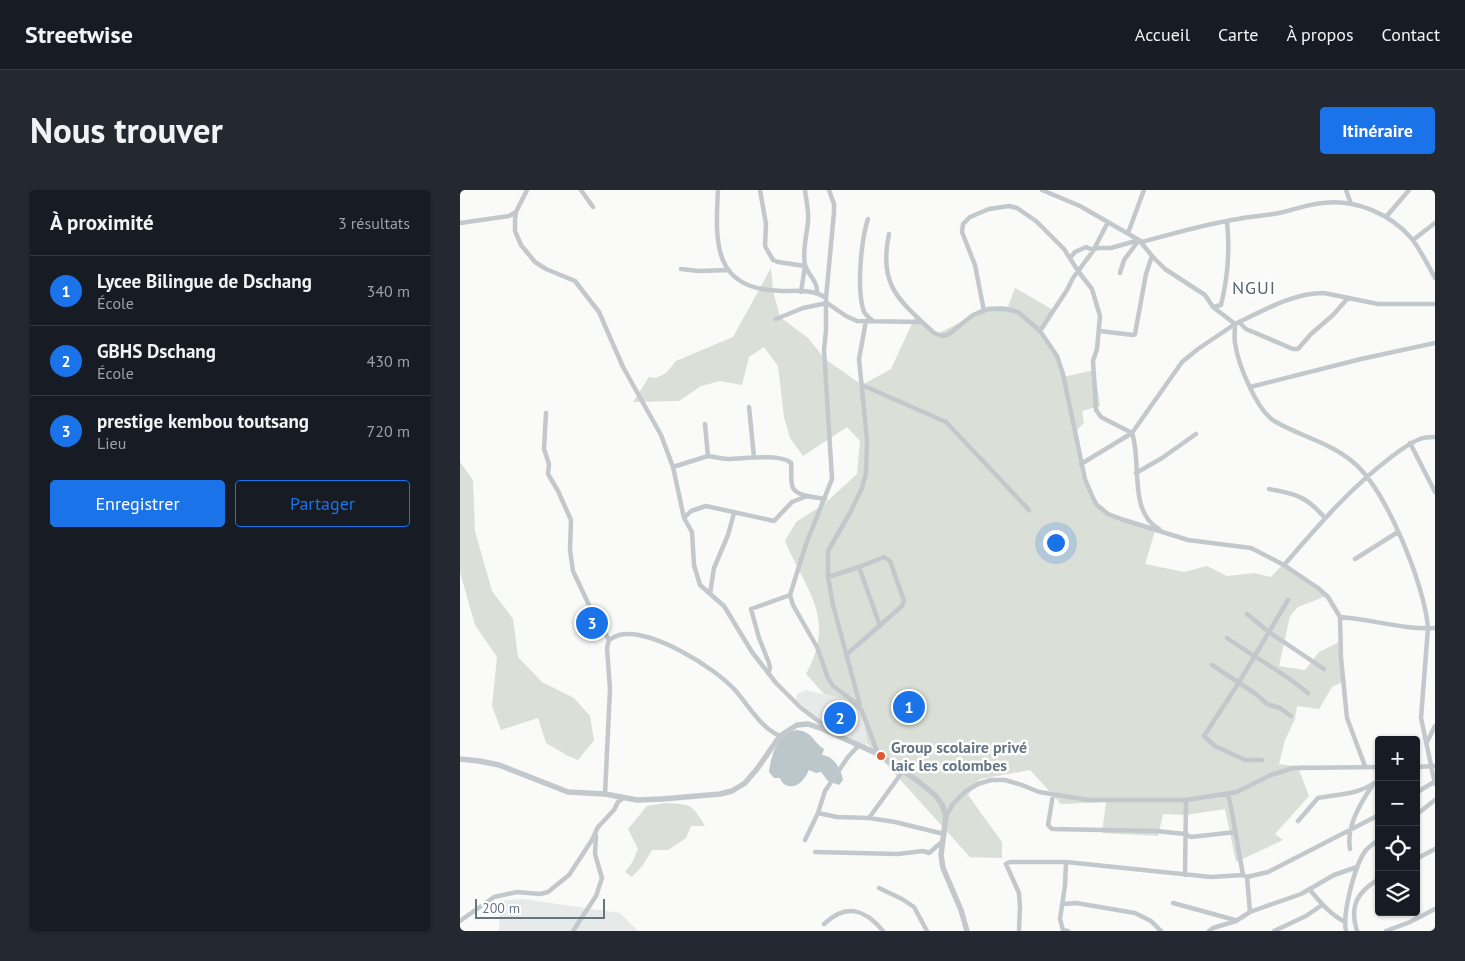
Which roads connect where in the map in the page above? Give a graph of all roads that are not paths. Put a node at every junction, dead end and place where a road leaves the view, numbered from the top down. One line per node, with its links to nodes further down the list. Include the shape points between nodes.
1 (527, 190): 13 (street)
2 (581, 190): 12 (street)
3 (718, 190): 31 (street, via 717,241)
4 (760, 190): 29 (street, via 766,224 765,246 773,260)
5 (805, 190): 29 (street, via 808,213)
6 (830, 190): 38 (street, via 834,212)
7 (1042, 190): 19 (street)
8 (1144, 190): 22 (street)
9 (1346, 190): 11 (street)
10 (1409, 190): 15 (street)
11 (1350, 204): 15 (street); 18 (street, via 1324,202 1278,214)
12 (592, 207)
13 (516, 212): 14 (street); 17 (street)
14 (509, 216): 17 (street); 21 (street)
15 (1386, 217): 25 (street)
16 (868, 219): 44 (street, via 862,244 861,290 863,311)
17 (514, 220): 62 (street, via 515,230 527,254 546,269 575,282 599,312 623,367 661,435)
18 (1227, 221): 24 (street); 40 (street, via 1229,258 1224,291 1221,305)
19 (1108, 222): 22 (street); 26 (street)
20 (1435, 223): 25 (street)
21 (460, 224)
22 (1128, 233): 24 (street)
23 (888, 234): 45 (street, via 887,275 892,290)
24 (1139, 240): 26 (street, via 1110,248); 27 (street); 33 (street, via 1124,260)
25 (1412, 240): 34 (street)
26 (1095, 248): 28 (street, via 1086,247); 32 (street)
27 (1152, 256): 40 (street, via 1165,269 1205,295); 48 (street, via 1135,334)
28 (1070, 258): 32 (street); 41 (street, via 1036,221 1017,208 989,209 970,217 963,224 962,232 975,265)
29 (806, 266): 35 (street); 36 (street, via 815,280)
30 (681, 269): 31 (street)
31 (728, 270): 35 (street, via 739,281 755,287)
32 (1078, 271): 47 (street); 48 (street, via 1095,295)
33 (1120, 273)
34 (1435, 278)
35 (801, 292): 36 (street)
36 (817, 293): 38 (street)
37 (1348, 298): 39 (street, via 1392,305); 46 (street, via 1324,293 1304,295); 46 (street, via 1298,349)
38 (826, 300): 42 (street); 43 (street, via 846,316); 68 (street, via 824,350 832,479)
39 (1435, 304)
40 (1213, 307): 46 (street)
41 (984, 311): 45 (street, via 942,336); 47 (street, via 994,308 1018,312)
42 (776, 318)
43 (866, 321): 44 (street); 50 (street, via 859,359)
44 (873, 321): 45 (street)
45 (922, 322)
46 (1237, 323): 51 (street, via 1235,344); 55 (street, via 1182,362)
47 (1040, 331): 61 (street, via 1057,356 1063,374)
48 (1100, 331): 55 (street, via 1094,361 1096,410 1101,417)
49 (1435, 343): 51 (street)
50 (862, 385): 69 (street, via 946,422); 78 (street, via 866,473 850,513 828,551)
51 (1250, 387): 64 (street, via 1273,421 1332,446 1353,461)
52 (749, 407): 60 (street)
53 (546, 413): 89 (street, via 544,449 549,464 548,474 571,520 573,571)
54 (705, 424): 59 (street)
55 (1132, 433): 61 (street); 63 (street)
56 (1196, 434): 63 (street, via 1158,462)
57 (1435, 437): 58 (street)
58 (1410, 443): 64 (street); 66 (street)
59 (708, 456): 60 (street, via 726,459); 62 (street)
60 (754, 457): 67 (street, via 787,459 791,463 792,487)
61 (1081, 464): 73 (street, via 1097,505 1108,514)
62 (672, 467): 71 (street)
63 (1136, 473): 73 (street, via 1147,517)
64 (1367, 477): 72 (street); 74 (street)
65 (1268, 489): 72 (street, via 1303,497)
66 (1435, 492)
67 (807, 496): 68 (street); 70 (street, via 792,502 774,520)
68 (825, 499): 80 (street, via 806,544)
69 (1029, 510)
70 (734, 513): 71 (street, via 706,506); 79 (street, via 714,568)
71 (684, 518): 79 (street, via 693,537 697,580)
72 (1325, 518): 76 (street)
73 (1164, 532): 76 (street, via 1188,540 1251,548)
74 (1398, 532): 75 (street); 85 (street, via 1418,582)
75 (1355, 559)
76 (1284, 565): 83 (street, via 1328,597)
77 (859, 567): 78 (street); 84 (street); 84 (street, via 884,557 888,559 904,601)
78 (828, 576): 90 (street)
79 (710, 594): 94 (street, via 724,606)
80 (790, 596): 94 (street, via 751,610 769,662); 97 (street, via 833,686)
81 (1288, 600): 87 (street)
82 (1247, 614): 87 (street)
83 (1340, 617): 85 (street); 107 (street, via 1347,718)
84 (880, 626): 90 (street)
85 (1428, 628): 86 (street); 102 (street, via 1422,718)
86 (1435, 628)
87 (1269, 632): 91 (street); 93 (street)
88 (1228, 638): 91 (street)
89 (609, 640): 100 (street, via 618,635 641,635 708,665 772,732); 116 (street, via 610,703)
90 (846, 655): 97 (street)
91 (1254, 657): 95 (street); 96 (street)
92 (1212, 665): 95 (street)
93 (1324, 669)
94 (768, 673): 101 (street, via 792,700)
95 (1238, 684): 98 (street); 106 (street, via 1204,736 1216,746 1245,760)
96 (1308, 693)
97 (862, 711): 104 (street)
98 (1291, 716)
99 (1435, 726): 102 (street)
100 (780, 736): 101 (street, via 808,724); 119 (street, via 745,782 732,791 662,799)
101 (839, 737): 103 (street)
102 (1427, 742): 108 (street)
103 (859, 745): 104 (street); 123 (street, via 825,791)
104 (878, 754): 111 (street)
105 (460, 759): 116 (street, via 499,765 568,792)
106 (1262, 760)
107 (1365, 766): 109 (street); 117 (street, via 1293,768)
108 (1433, 766): 110 (street); 114 (street)
109 (1375, 767)
110 (1420, 767)
111 (903, 771): 124 (street, via 936,796); 126 (street)
112 (1375, 782): 127 (street, via 1352,794 1318,798)
113 (1375, 782): 128 (street, via 1362,801)
114 (1434, 783): 115 (street)
115 (1420, 791)
116 (605, 794): 119 (street)
117 (1228, 794): 120 (street); 129 (street)
118 (1053, 795): 120 (street, via 1088,800); 124 (street, via 1005,780 991,780 966,792); 131 (street, via 1048,826 1052,829)
119 (623, 798): 130 (street)
120 (1186, 800): 131 (street)
121 (1434, 801): 122 (street)
122 (1420, 812)
123 (818, 813): 126 (street); 133 (street)
124 (946, 816): 132 (street)
125 (1375, 817): 128 (street)
126 (869, 818): 132 (street, via 895,822)
127 (1298, 822)
128 (1349, 831): 135 (street); 142 (street, via 1268,872)
129 (1236, 832): 131 (street, via 1191,837); 142 (street)
130 (596, 833): 151 (street, via 569,875 548,892 494,896); 155 (street, via 595,854 602,878 596,896)
131 (1186, 834): 141 (street)
132 (944, 837): 137 (street, via 929,853); 158 (street, via 943,868)
133 (805, 840)
134 (1375, 843): 140 (street, via 1366,851)
135 (1350, 849)
136 (1435, 849): 138 (street)
137 (816, 852)
138 (1420, 857)
139 (1066, 862): 141 (street); 147 (street); 159 (street, via 1006,864 1019,892)
140 (1357, 867): 145 (street, via 1334,875); 153 (street)
141 (1185, 875): 142 (street)
142 (1245, 876): 150 (street)
143 (1375, 882): 165 (street, via 1357,899 1353,916)
144 (879, 888): 157 (street, via 914,907)
145 (1310, 890): 148 (street); 150 (street)
146 (1173, 903): 152 (street)
147 (1063, 904): 160 (street, via 1060,919 1063,930); 161 (street, via 1076,903 1135,913 1151,921)
148 (1322, 904): 153 (street); 163 (street, via 1306,916)
149 (1435, 909): 166 (street)
150 (1250, 912): 152 (street)
151 (460, 921)
152 (1236, 921): 162 (street)
153 (1344, 922): 164 (street)
154 (824, 924): 156 (street, via 843,912 864,913)
155 (573, 931)
156 (884, 931)
157 (928, 931)
158 (967, 931)
159 (1019, 931)
160 (1068, 931)
161 (1161, 931)
162 (1209, 931)
163 (1274, 931)
164 (1346, 931)
165 (1357, 931)
166 (1386, 931)

